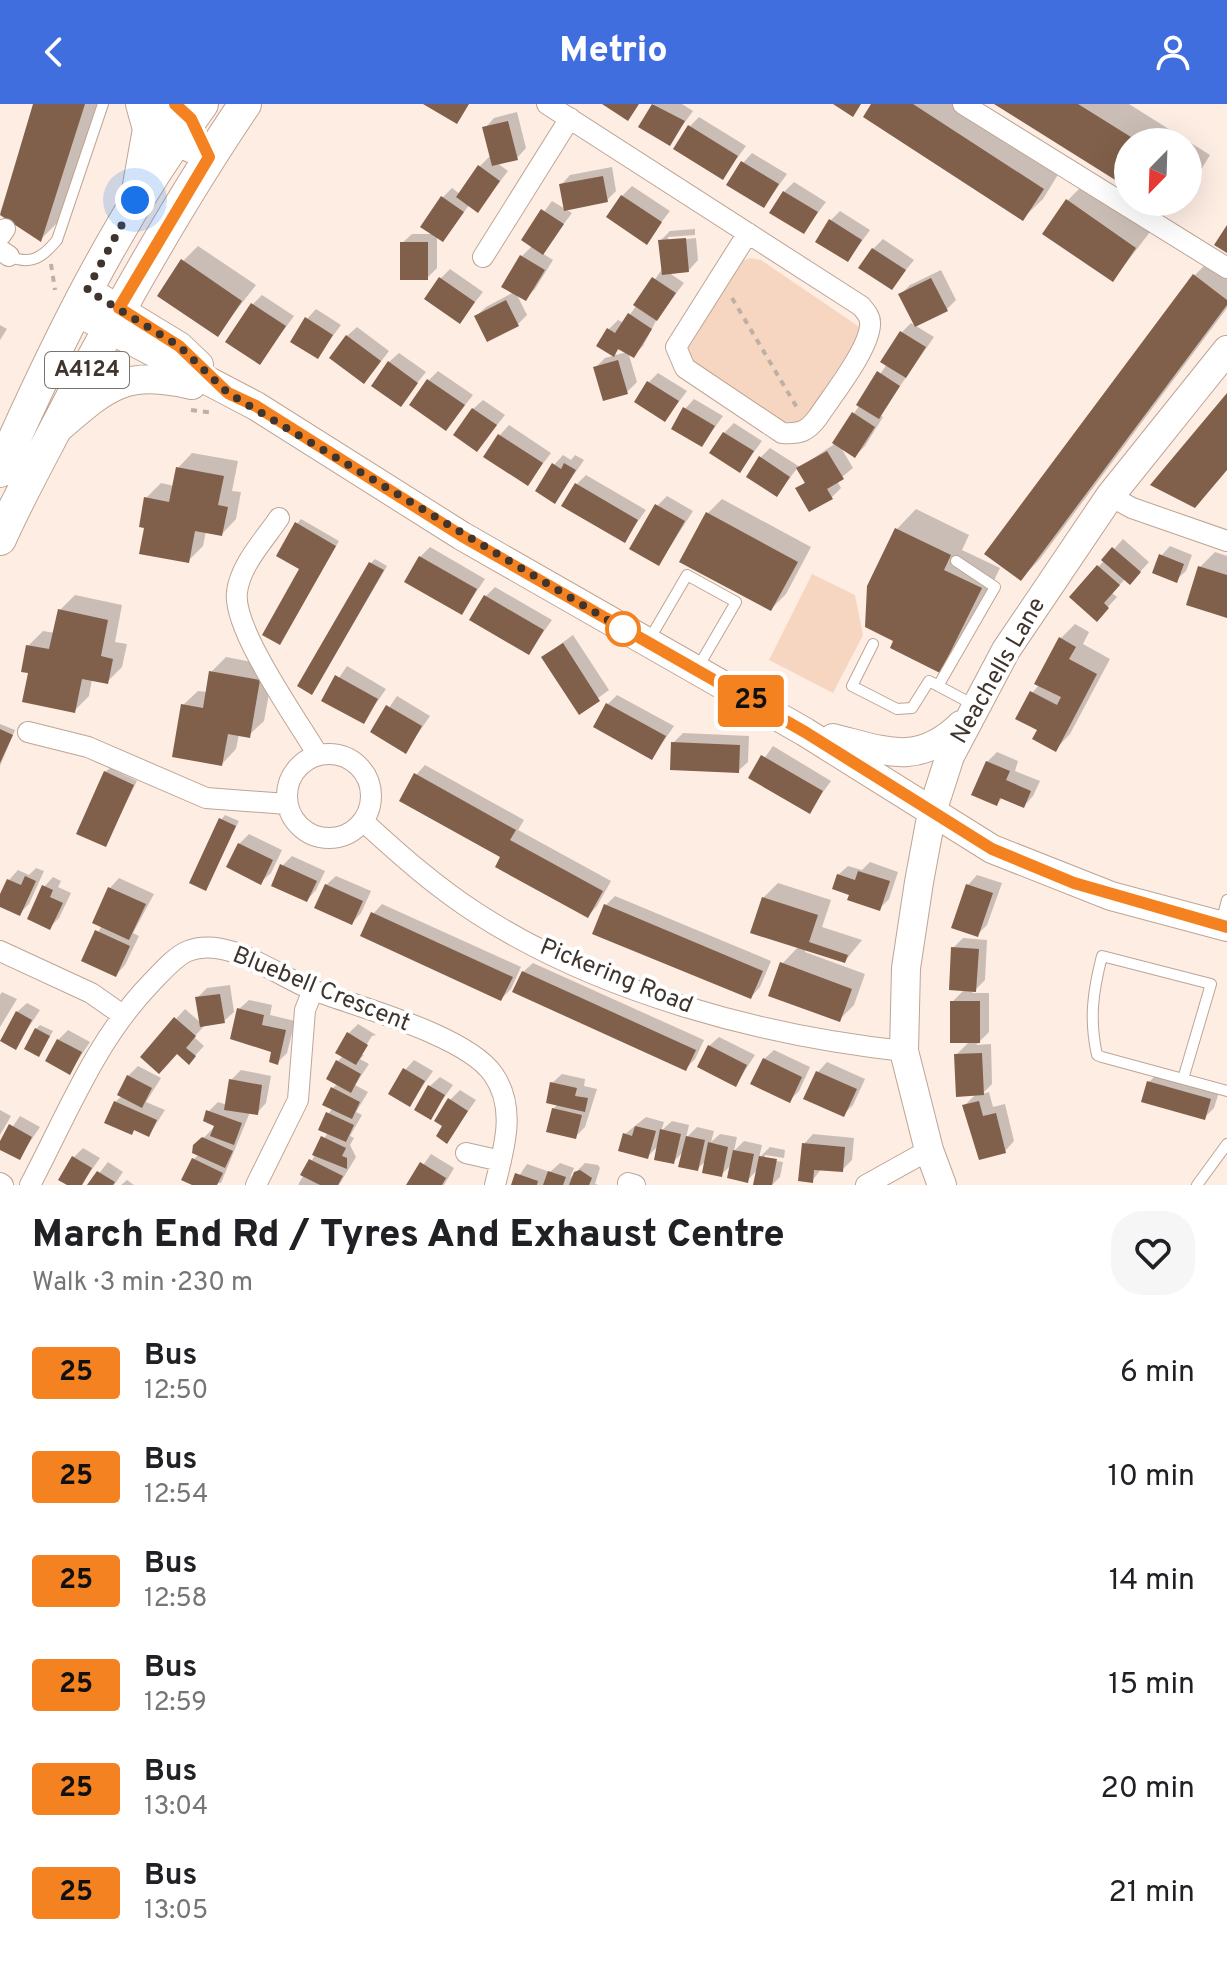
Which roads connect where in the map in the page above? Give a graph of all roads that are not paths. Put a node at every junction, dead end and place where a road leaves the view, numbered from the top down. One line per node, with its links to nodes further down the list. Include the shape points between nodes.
1 (103, 104): 12 (lane, via 57,240 36,260 22,262)
2 (142, 104): 10 (main road, via 149,129)
3 (150, 104): 7 (street)
4 (245, 104): 9 (main road, A4124)
5 (547, 104): 8 (street)
6 (963, 104): 14 (street)
7 (186, 117): 9 (street); 10 (main road, A4124)
8 (570, 118): 11 (street); 13 (street)
9 (209, 157): 16 (main road, A4124)
10 (135, 200): 15 (main road, A4124)
11 (748, 233): 11 (street, via 861,306 870,322 866,341 809,429 799,434 782,433 685,368 676,347)
12 (5, 253)
13 (483, 257)
14 (1227, 268)
15 (81, 300): 16 (street); 20 (main road, A4124)
16 (113, 318): 18 (street, via 179,346); 19 (main road, A4124)
17 (1227, 350): 21 (street, Neachells Lane)
18 (228, 393): 19 (street, via 153,377 127,380); 26 (street)
19 (54, 432): 23 (main road, A4124)
20 (0, 471)
21 (1110, 496): 24 (street); 30 (street, Neachells Lane)
22 (279, 518): 33 (street, via 244,570 236,593 246,632)
23 (0, 539)
24 (1227, 541)
25 (956, 561): 29 (lane, via 995,587)
26 (647, 643): 28 (street); 28 (lane, via 687,575 736,602)
27 (873, 644): 29 (lane, via 852,686 906,710 917,703 929,681)
28 (696, 671): 32 (street)
29 (938, 686): 30 (lane)
30 (970, 712): 32 (street, via 929,748 900,755); 35 (street, Neachells Lane)
31 (28, 732): 34 (street, via 88,747 206,798)
32 (805, 732): 35 (street)
33 (318, 755): 34 (street, via 306,760 290,779); 36 (street, via 347,757 367,778 371,806)
34 (287, 804): 36 (street, via 299,826 321,838 346,836)
35 (932, 812): 37 (street, via 992,849 1074,883); 41 (street, Neachells Lane, via 906,968)
36 (364, 822): 41 (street, Pickering Road, via 421,874 479,915 599,974 738,1022 826,1043)
37 (1225, 917)
38 (0, 951): 40 (street, via 55,974)
39 (313, 990): 40 (street, Bluebell Crescent, via 232,953 203,947 185,952); 47 (street, Bluebell Crescent, via 377,1009 481,1059 494,1075 506,1111); 49 (street, via 305,1010 298,1100)
40 (121, 1014): 48 (street, Bluebell Crescent, via 89,1065)
41 (904, 1051): 45 (street, Neachells Lane)
42 (1183, 1079): 42 (lane, via 1097,1055 1092,996 1102,956 1211,984); 43 (lane)
43 (1227, 1091)
44 (1227, 1144): 53 (lane)
45 (929, 1150): 51 (street); 52 (street, Neachells Lane)
46 (466, 1153): 47 (street)
47 (501, 1161): 50 (street, Bluebell Crescent)
48 (30, 1185)
49 (256, 1185)
50 (495, 1185)
51 (866, 1185)
52 (942, 1185)
53 (1197, 1185)

